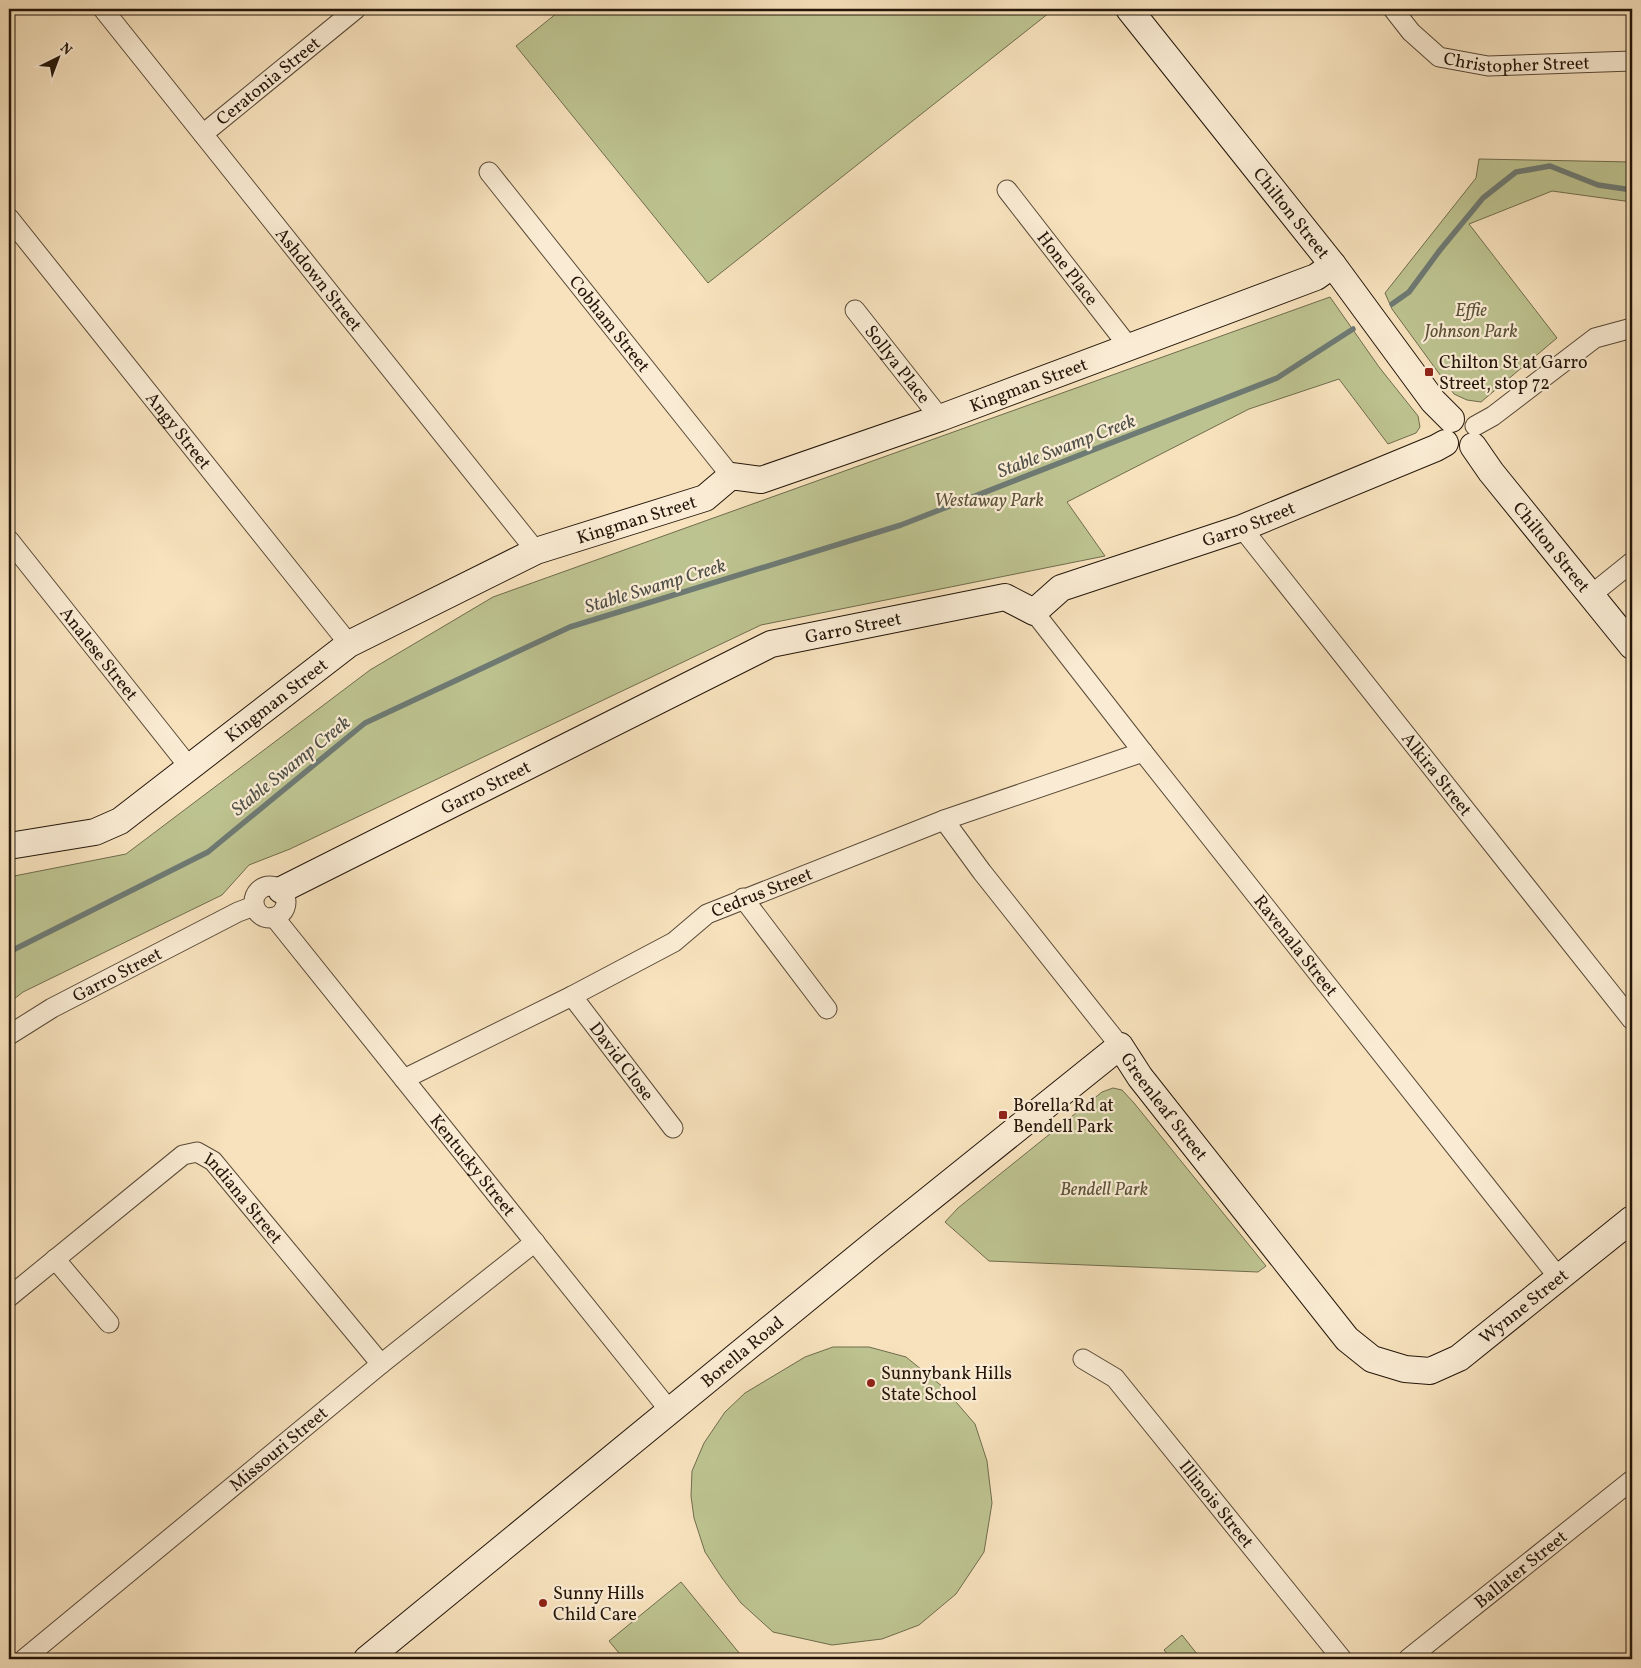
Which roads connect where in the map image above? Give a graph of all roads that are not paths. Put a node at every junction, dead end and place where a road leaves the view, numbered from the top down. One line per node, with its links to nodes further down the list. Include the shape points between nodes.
1 (103, 9): 6 (street, Ashdown Street)
2 (356, 9): 6 (street, Ceratonia Street)
3 (1129, 9): 10 (street, Chilton Street)
4 (1392, 9): 5 (street, Christopher Street, via 1411,32 1439,57 1488,66)
5 (1632, 61)
6 (203, 134): 19 (street, Ashdown Street)
7 (489, 172): 16 (street, Cobham Street)
8 (1007, 190): 13 (street, Hone Place)
9 (9, 218): 23 (street, Angy Street)
10 (1333, 265): 13 (street, Kingman Street, via 1316,277); 15 (street, Chilton Street)
11 (856, 310): 14 (street, Sollya Place)
12 (1632, 328): 15 (street, Garro Street, via 1595,338 1493,416)
13 (1128, 346): 14 (street, Kingman Street)
14 (940, 418): 16 (street, Kingman Street, via 761,480)
15 (1461, 434): 17 (street, Garro Street, via 1436,448); 21 (street, Chilton Street)
16 (731, 476): 19 (street, Kingman Street, via 705,498)
17 (1242, 528): 22 (street, Garro Street, via 1061,588); 35 (street, Alkira Street)
18 (9, 540): 26 (street, Analese Street)
19 (536, 551): 23 (street, Kingman Street)
20 (1632, 562): 21 (street)
21 (1591, 595): 24 (street, Chilton Street)
22 (1034, 612): 25 (street, Ravenala Street); 29 (street, Garro Street, via 1005,597 771,644)
23 (349, 644): 26 (street, Kingman Street)
24 (1632, 646)
25 (1143, 752): 27 (street, Cedrus Street); 43 (street, Ravenala Street)
26 (190, 768): 28 (street, Kingman Street, via 120,821 96,832)
27 (944, 820): 30 (street, Cedrus Street); 37 (street, Greenleaf Street)
28 (9, 846)
29 (281, 890): 31 (street, via 272,886 262,888 255,895); 32 (street, via 286,900 285,908)
30 (743, 898): 33 (street, Cedrus Street, via 707,914 674,942); 34 (street)
31 (254, 906): 32 (street, via 261,916); 36 (street, Garro Street, via 52,1008)
32 (274, 917): 38 (street, Kentucky Street)
33 (572, 996): 38 (street, Cedrus Street); 39 (street, David Close)
34 (827, 1009)
35 (1632, 1020)
36 (9, 1035)
37 (1120, 1046): 48 (street, Greenleaf Street, via 1140,1077 1348,1339 1372,1359); 49 (street, Borella Road)
38 (404, 1079): 41 (street, Kentucky Street)
39 (673, 1128)
40 (1632, 1219): 43 (street, Wynne Street)
41 (535, 1242): 47 (street, Missouri Street); 49 (street, Kentucky Street)
42 (55, 1260): 44 (street, Indiana Street); 45 (street); 47 (street, Indiana Street, via 183,1155 197,1152 213,1161)
43 (1559, 1278): 48 (street, Wynne Street, via 1459,1358 1430,1371)
44 (9, 1297)
45 (109, 1322)
46 (1083, 1359): 54 (street, Illinois Street, via 1115,1378)
47 (380, 1364): 52 (street, Missouri Street)
48 (1404, 1370)
49 (670, 1411): 51 (street, Borella Road)
50 (1631, 1484): 55 (street, Ballater Street)
51 (396, 1650): 53 (street, Borella Road)
52 (24, 1659)
53 (367, 1659)
54 (1342, 1659)
55 (1408, 1659)

